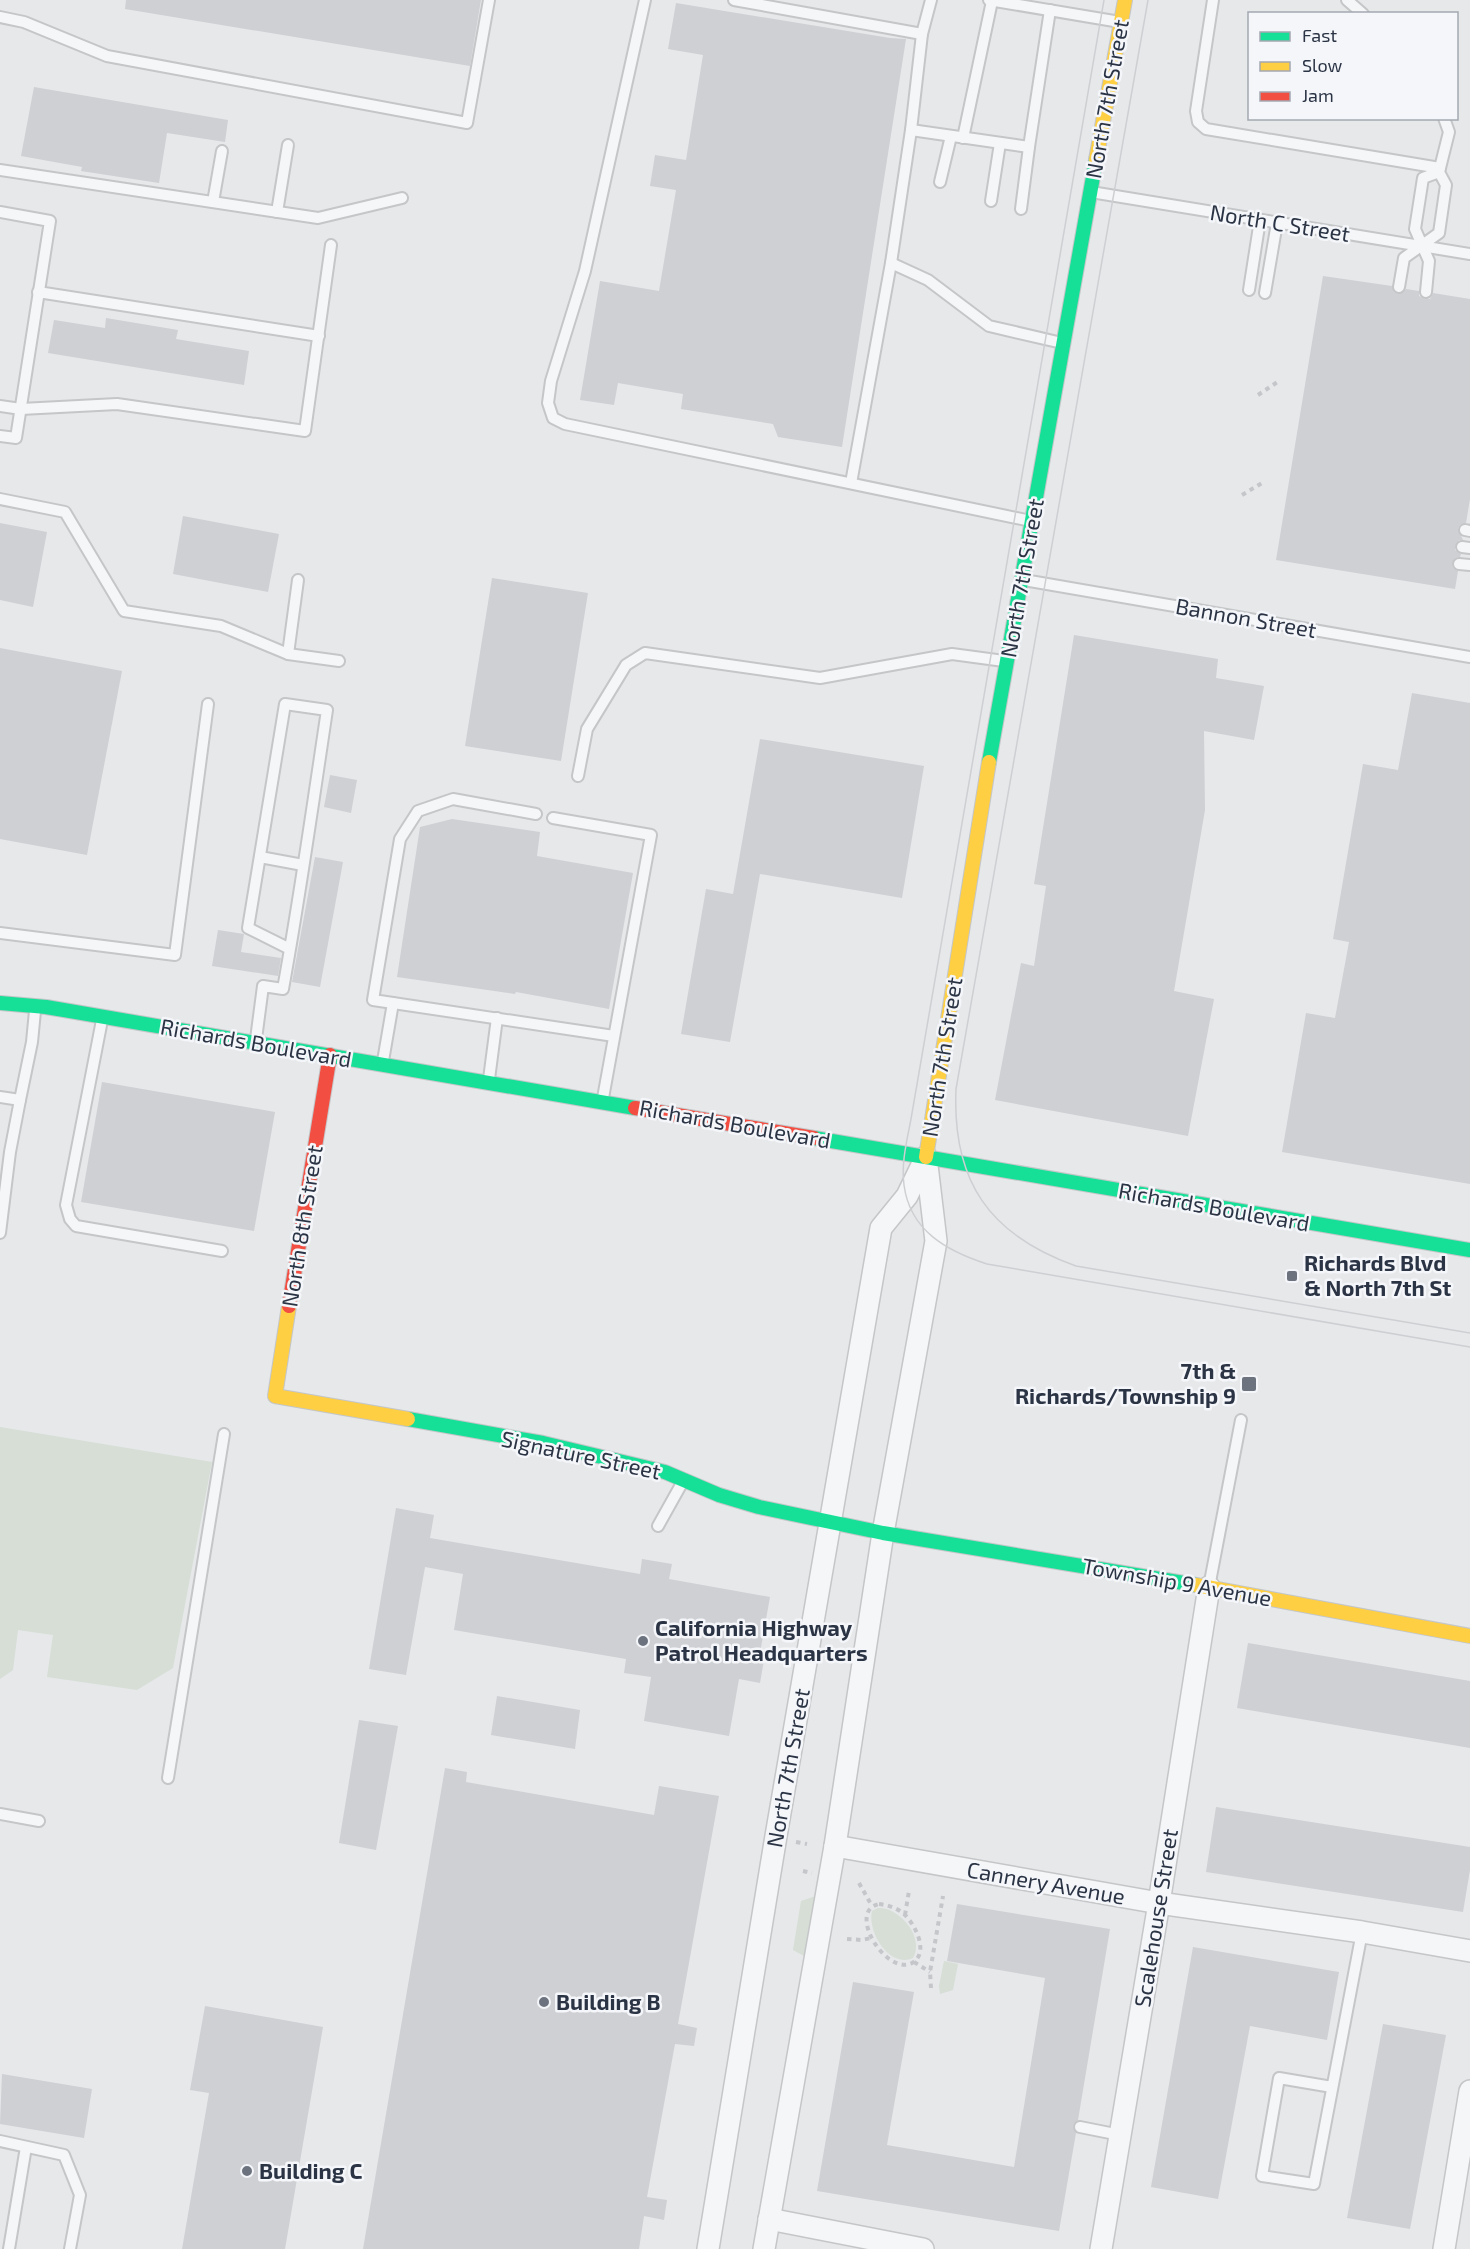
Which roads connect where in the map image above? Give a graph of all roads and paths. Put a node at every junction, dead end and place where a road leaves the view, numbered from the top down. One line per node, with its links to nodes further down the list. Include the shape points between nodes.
1 (489, 0): 11 (lane, via 467,123 107,56 24,21)
2 (645, 0): 50 (lane, via 585,271 551,381 548,403 553,418 565,424)
3 (734, 0): 13 (lane)
4 (931, 0): 13 (lane)
5 (990, 0): 9 (lane); 17 (lane)
6 (1125, 0): 12 (main road, North 7th Street)
7 (1213, 0): 23 (lane, via 1196,111 1198,122 1206,129)
8 (1347, 0): 10 (lane)
9 (1050, 10): 12 (lane); 20 (lane)
10 (1361, 12)
11 (0, 17)
12 (1120, 22): 25 (main road, North 7th Street)
13 (922, 34): 15 (lane)
14 (1444, 120): 23 (lane, via 1449,132)
15 (911, 130): 16 (lane); 37 (lane)
16 (951, 136): 17 (lane); 24 (lane)
17 (963, 138): 18 (lane)
18 (1000, 143): 20 (lane); 27 (lane)
19 (288, 145): 31 (lane)
20 (1029, 147): 29 (lane)
21 (222, 151): 28 (lane)
22 (0, 170): 28 (lane)
23 (1439, 170): 35 (lane, via 1446,185 1439,233); 35 (lane, via 1423,178 1415,229)
24 (940, 182)
25 (1090, 192): 32 (lane, North C Street); 44 (main road, North 7th Street)
26 (402, 198): 31 (lane, via 318,218)
27 (991, 201)
28 (213, 202): 31 (lane)
29 (1022, 209)
30 (0, 212): 40 (lane, via 50,221)
31 (277, 212)
32 (1260, 220): 33 (lane, North C Street); 39 (lane)
33 (1277, 223): 35 (lane, North C Street); 42 (lane)
34 (331, 245): 43 (lane)
35 (1422, 246): 36 (lane, North C Street); 38 (lane, via 1404,258); 41 (lane, via 1429,261)
36 (1470, 254)
37 (891, 263): 44 (lane, via 928,280 989,326); 50 (lane)
38 (1399, 287)
39 (1249, 290)
40 (38, 292): 43 (lane); 48 (lane)
41 (1426, 292)
42 (1265, 293)
43 (319, 336): 48 (lane, via 305,431 117,404)
44 (1063, 344): 54 (main road, North 7th Street)
45 (1279, 381): 46 (path)
46 (1258, 395)
47 (0, 406): 48 (lane)
48 (21, 410): 49 (lane, via 16,438)
49 (0, 436)
50 (851, 483): 54 (lane)
51 (1262, 483): 52 (path)
52 (1242, 495)
53 (0, 499): 57 (lane, via 65,512 124,611 221,626)
54 (1031, 521): 55 (main road, North 7th Street)
55 (1021, 579): 58 (lane, Bannon Street); 60 (main road, North 7th Street)
56 (298, 580): 57 (lane)
57 (288, 654): 59 (lane)
58 (1470, 657)
59 (339, 661)
60 (1007, 662): 62 (lane, via 952,654 820,678 645,653 626,665 587,729); 82 (main road, North 7th Street)
61 (208, 704): 67 (lane, via 175,955)
62 (578, 776)
63 (536, 814): 70 (lane, via 453,799 418,811 400,839 373,1000)
64 (553, 818): 74 (lane, via 651,835)
65 (260, 857): 66 (lane); 66 (lane, via 285,704 327,710); 68 (lane, via 248,928)
66 (303, 865): 68 (lane)
67 (0, 933)
68 (290, 949): 75 (lane, via 283,989 263,986)
69 (0, 1003): 71 (main road, Richards Boulevard)
70 (393, 1003): 73 (lane); 77 (lane)
71 (36, 1006): 72 (main road, Richards Boulevard); 80 (lane)
72 (103, 1017): 75 (main road, Richards Boulevard); 85 (lane, via 66,1205 69,1219 76,1226)
73 (497, 1018): 74 (lane); 78 (lane)
74 (614, 1036): 81 (lane)
75 (256, 1042): 76 (main road, Richards Boulevard)
76 (330, 1055): 77 (main road, Richards Boulevard); 86 (main road, North 8th Street)
77 (383, 1064): 78 (main road, Richards Boulevard)
78 (488, 1082): 81 (main road, Richards Boulevard)
79 (0, 1097): 80 (lane)
80 (20, 1100): 83 (lane)
81 (602, 1102): 82 (main road, Richards Boulevard)
82 (926, 1157): 84 (main road, Richards Boulevard); 90 (street, North 7th Street, via 907,1196 881,1228); 92 (street, North 7th Street, via 936,1241)
83 (0, 1233)
84 (1470, 1250)
85 (222, 1251)
86 (274, 1396): 89 (main road, Signature Street, via 543,1443 665,1472)
87 (1241, 1420): 93 (lane)
88 (224, 1434): 95 (lane)
89 (683, 1480): 90 (main road, Signature Street, via 719,1496); 91 (lane)
90 (832, 1522): 92 (main road, Signature Street); 121 (street, North 7th Street)
91 (658, 1526)
92 (883, 1533): 93 (main road, Township 9 Avenue); 98 (street, North 7th Street)
93 (1209, 1587): 94 (main road, Township 9 Avenue); 102 (street, Scalehouse Street)
94 (1470, 1636)
95 (168, 1778)
96 (0, 1814): 97 (lane)
97 (39, 1821)
98 (836, 1846): 102 (street, Cannery Avenue); 118 (street, North 7th Street)
99 (859, 1883): 103 (path)
100 (909, 1891): 104 (path)
101 (943, 1896): 110 (path)
102 (1159, 1904): 105 (street, Cannery Avenue); 115 (street, Scalehouse Street)
103 (872, 1906): 104 (path, via 887,1905); 106 (path, via 866,1921)
104 (905, 1915): 109 (path, via 920,1944 920,1954)
105 (1362, 1932): 108 (street, Cannery Avenue); 112 (lane)
106 (871, 1938): 107 (path); 109 (path, via 893,1962)
107 (847, 1939)
108 (1470, 1951)
109 (914, 1962): 110 (path)
110 (930, 1972): 111 (path)
111 (931, 1988)
112 (1332, 2086): 112 (lane, via 1314,2184 1262,2176 1279,2078)
113 (1470, 2091): 125 (street)
114 (1080, 2127): 115 (lane)
115 (1120, 2135): 124 (street, Scalehouse Street)
116 (0, 2141): 117 (lane)
117 (26, 2147): 119 (lane); 120 (lane, via 64,2155 80,2195)
118 (769, 2219): 122 (street, North 7th Street); 123 (street)
119 (9, 2249)
120 (70, 2249)
121 (708, 2249)
122 (764, 2249)
123 (923, 2249)
124 (1101, 2249)
125 (1444, 2249)

